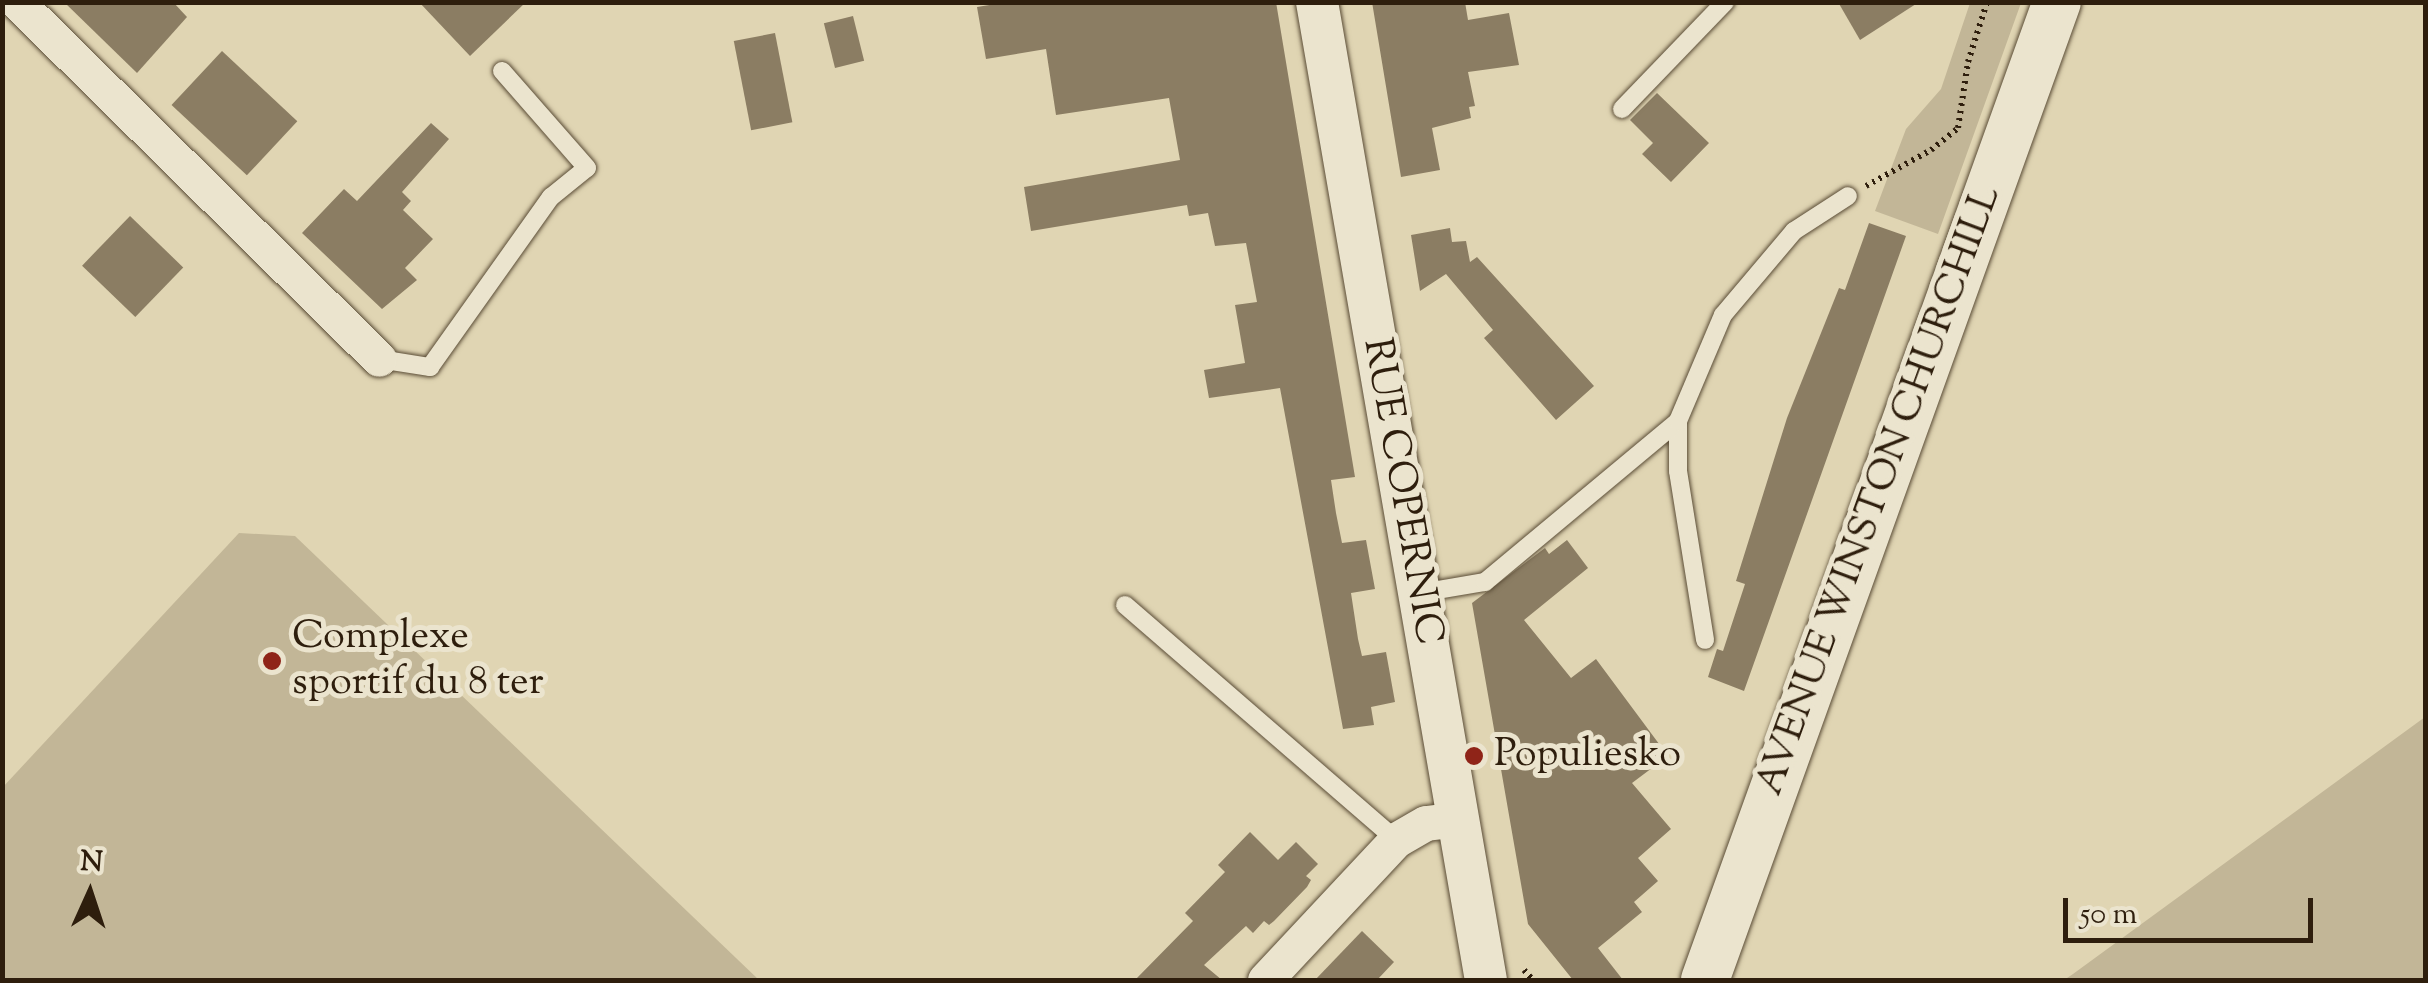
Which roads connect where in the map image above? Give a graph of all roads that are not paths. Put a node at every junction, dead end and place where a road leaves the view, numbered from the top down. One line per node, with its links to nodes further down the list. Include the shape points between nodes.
1 (17, 2): 8 (street)
2 (1316, 2): 10 (street, RUE COPERNIC)
3 (1725, 2): 6 (lane)
4 (2057, 2): 17 (main road, AVENUE WINSTON CHURCHILL)
5 (502, 71): 8 (lane, via 588,168 551,197 430,368)
6 (1622, 109)
7 (1848, 196): 9 (lane, via 1794,231 1722,315)
8 (379, 359)
9 (1678, 421): 10 (lane, via 1485,582); 12 (lane, via 1678,471)
10 (1419, 594): 13 (street, RUE COPERNIC)
11 (1125, 605): 14 (lane)
12 (1704, 640)
13 (1458, 819): 14 (street, via 1426,822); 16 (street, RUE COPERNIC)
14 (1396, 840): 15 (street)
15 (1265, 980)
16 (1486, 980)
17 (1705, 980)

